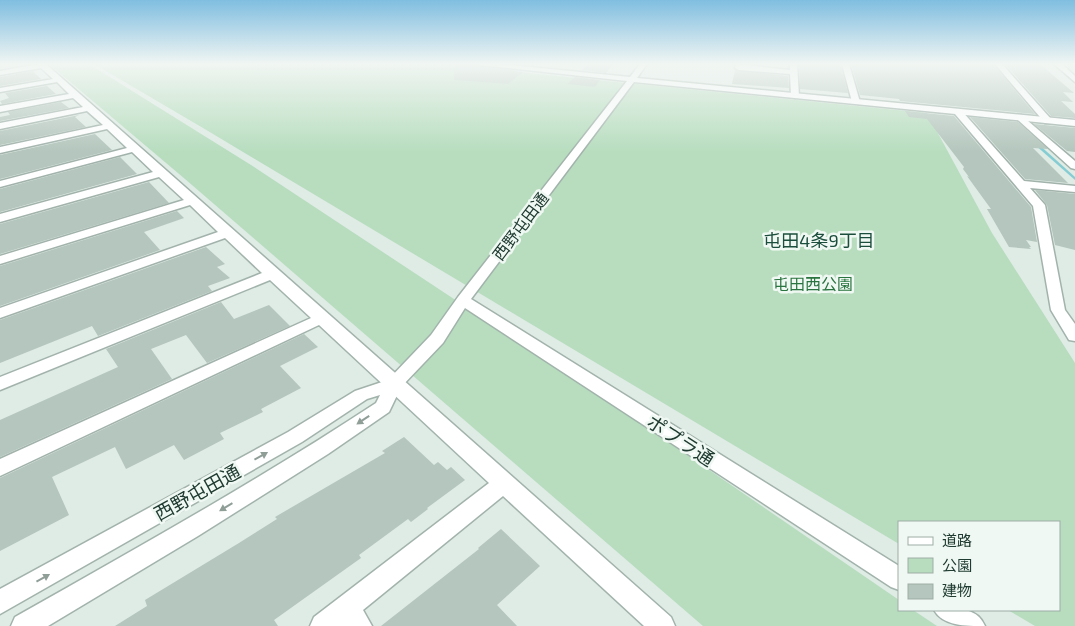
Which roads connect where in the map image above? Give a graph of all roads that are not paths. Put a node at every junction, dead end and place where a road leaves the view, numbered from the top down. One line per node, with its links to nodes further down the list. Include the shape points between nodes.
1 (623, 93): 28 (street, 西野屯田通)
2 (767, 93): 6 (street)
3 (853, 93): 7 (street)
4 (1024, 93): 12 (street)
5 (74, 94): 8 (street); 9 (street)
6 (795, 96): 7 (street)
7 (856, 102): 10 (street)
8 (89, 108): 14 (street); 15 (street)
9 (0, 109)
10 (958, 112): 11 (street); 21 (street)
11 (1021, 118): 12 (street); 18 (street)
12 (1048, 121): 13 (street)
13 (1075, 123)
14 (0, 126)
15 (109, 126): 16 (street); 17 (street)
16 (0, 150)
17 (134, 150): 19 (street); 20 (street)
18 (1075, 166)
19 (162, 173): 23 (street); 24 (street)
20 (0, 184)
21 (1020, 184): 22 (street); 31 (street, via 1039,205 1058,310)
22 (1075, 190)
23 (192, 200): 25 (street); 26 (street)
24 (0, 218)
25 (227, 233): 27 (street); 29 (street)
26 (0, 260)
27 (271, 274): 30 (street); 32 (street)
28 (463, 300): 33 (street, 西野屯田通, via 437,339); 36 (street, ポプラ通)
29 (0, 313)
30 (322, 318): 33 (street); 34 (street)
31 (1075, 336)
32 (0, 384)
33 (394, 384): 35 (street); 37 (street, 西野屯田通, one-way to 33, via 286,442 361,395); 40 (street, 西野屯田通, one-way to 40, via 383,407 321,449)
34 (0, 468)
35 (504, 483): 39 (street); 42 (street)
36 (898, 578)
37 (0, 602)
38 (948, 611): 43 (street)
39 (352, 617): 41 (street)
40 (24, 626)
41 (323, 626)
42 (662, 626)
43 (972, 626)

